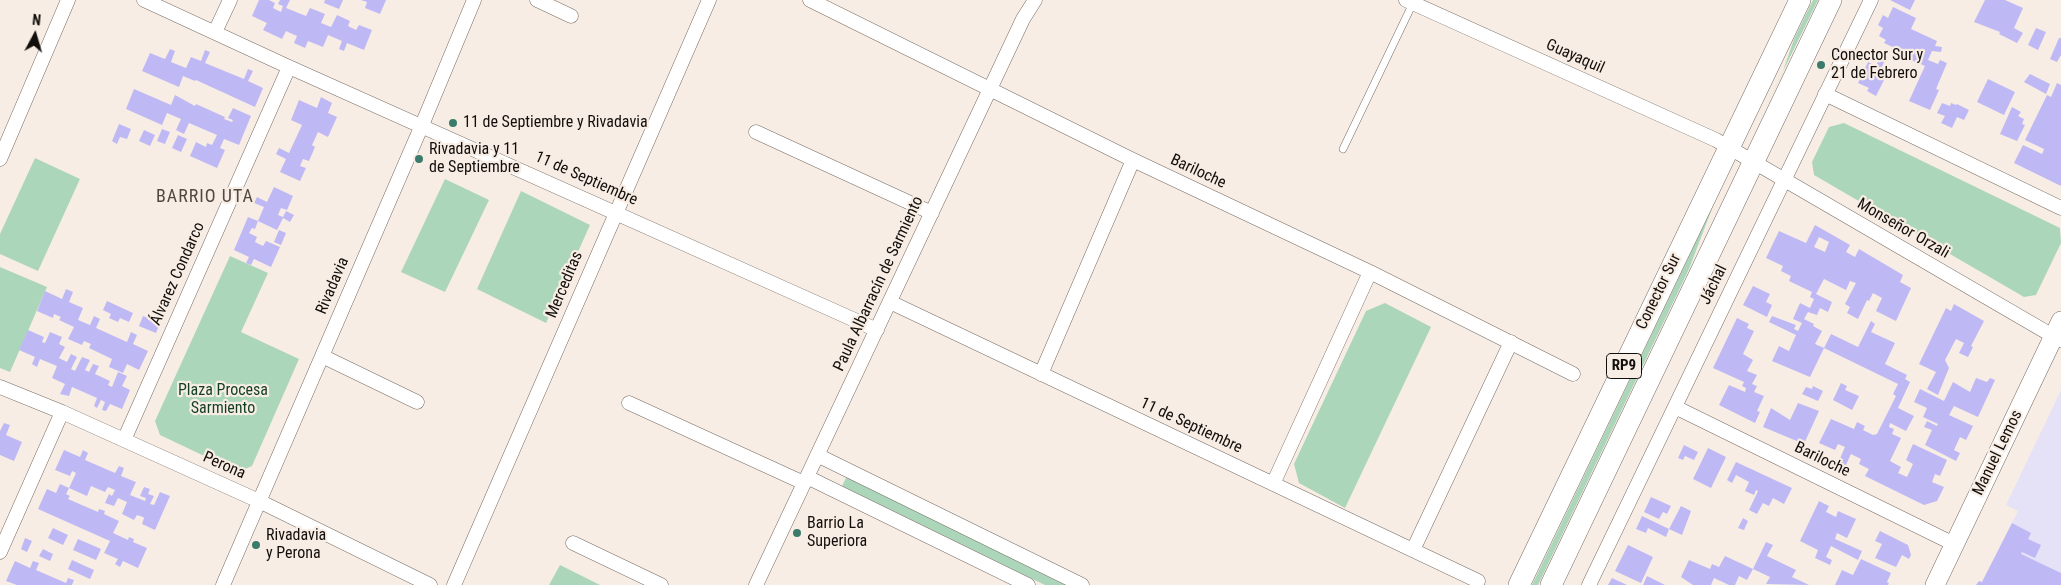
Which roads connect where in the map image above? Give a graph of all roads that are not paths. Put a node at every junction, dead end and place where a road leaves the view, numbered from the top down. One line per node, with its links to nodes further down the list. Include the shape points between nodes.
1 (68, 0): 22 (street)
2 (144, 0): 14 (street, 11 de Septiembre)
3 (230, 0): 14 (street)
4 (474, 0): 18 (street, Rivadavia)
5 (537, 0): 13 (street)
6 (709, 0): 27 (street, Merceditas)
7 (810, 0): 16 (street, Bariloche)
8 (1035, 0): 16 (street, Paula Albarracín de Sarmiento)
9 (1800, 0): 20 (main road, Conector Sur / RP9)
10 (1831, 0): 24 (main road, Conector Sur / RP9)
11 (1871, 0): 17 (street, Jáchal)
12 (1409, 2): 20 (street, Guayaquil, via 1686,126); 21 (lane)
13 (571, 16)
14 (215, 32): 15 (street, 11 de Septiembre)
15 (288, 67): 18 (street, 11 de Septiembre); 42 (street, Álvarez Condarco)
16 (990, 89): 23 (street, Bariloche); 28 (street, Paula Albarracín de Sarmiento)
17 (1826, 94): 25 (street, Jáchal); 26 (street)
18 (422, 125): 27 (street, 11 de Septiembre); 34 (street, Rivadavia)
19 (756, 132): 28 (street)
20 (1728, 148): 24 (street, Monseñor Orzali); 59 (main road, Conector Sur / RP9)
21 (1344, 149)
22 (0, 159)
23 (1133, 160): 29 (street, Bariloche); 35 (street)
24 (1753, 162): 25 (street, Monseñor Orzali); 60 (main road, Conector Sur / RP9)
25 (1784, 180): 32 (street, Monseñor Orzali); 40 (street, Jáchal)
26 (2061, 208)
27 (616, 212): 31 (street, 11 de Septiembre); 54 (street, Merceditas)
28 (932, 213): 30 (street, Paula Albarracín de Sarmiento)
29 (1370, 272): 33 (street, Bariloche); 45 (street)
30 (890, 302): 31 (street, Paula Albarracín de Sarmiento); 35 (street, 11 de Septiembre)
31 (877, 330): 43 (street, Paula Albarracín de Sarmiento)
32 (2059, 332): 48 (street, Manuel Lemos)
33 (1511, 342): 36 (street, Bariloche); 49 (street)
34 (322, 356): 38 (street); 46 (street, Rivadavia)
35 (1041, 374): 45 (street, 11 de Septiembre)
36 (1573, 374)
37 (0, 387): 41 (street, Perona)
38 (416, 402)
39 (630, 403): 44 (street)
40 (1675, 407): 48 (street, Bariloche); 61 (street, Jáchal)
41 (62, 412): 42 (street, Perona); 50 (street)
42 (124, 440): 46 (street, Perona)
43 (817, 455): 44 (street, Paula Albarracín de Sarmiento); 58 (street)
44 (806, 480): 56 (street, Paula Albarracín de Sarmiento); 57 (street)
45 (1273, 484): 49 (street, 11 de Septiembre)
46 (259, 501): 52 (street, Rivadavia); 53 (street, Perona)
47 (573, 543): 55 (street)
48 (1954, 544): 62 (street, Manuel Lemos)
49 (1413, 550): 51 (street, 11 de Septiembre)
50 (0, 552)
51 (1478, 581)
52 (223, 585)
53 (430, 585)
54 (454, 585)
55 (661, 585)
56 (756, 585)
57 (1028, 585)
58 (1082, 585)
59 (1519, 585)
60 (1551, 585)
61 (1589, 585)
62 (1935, 585)

